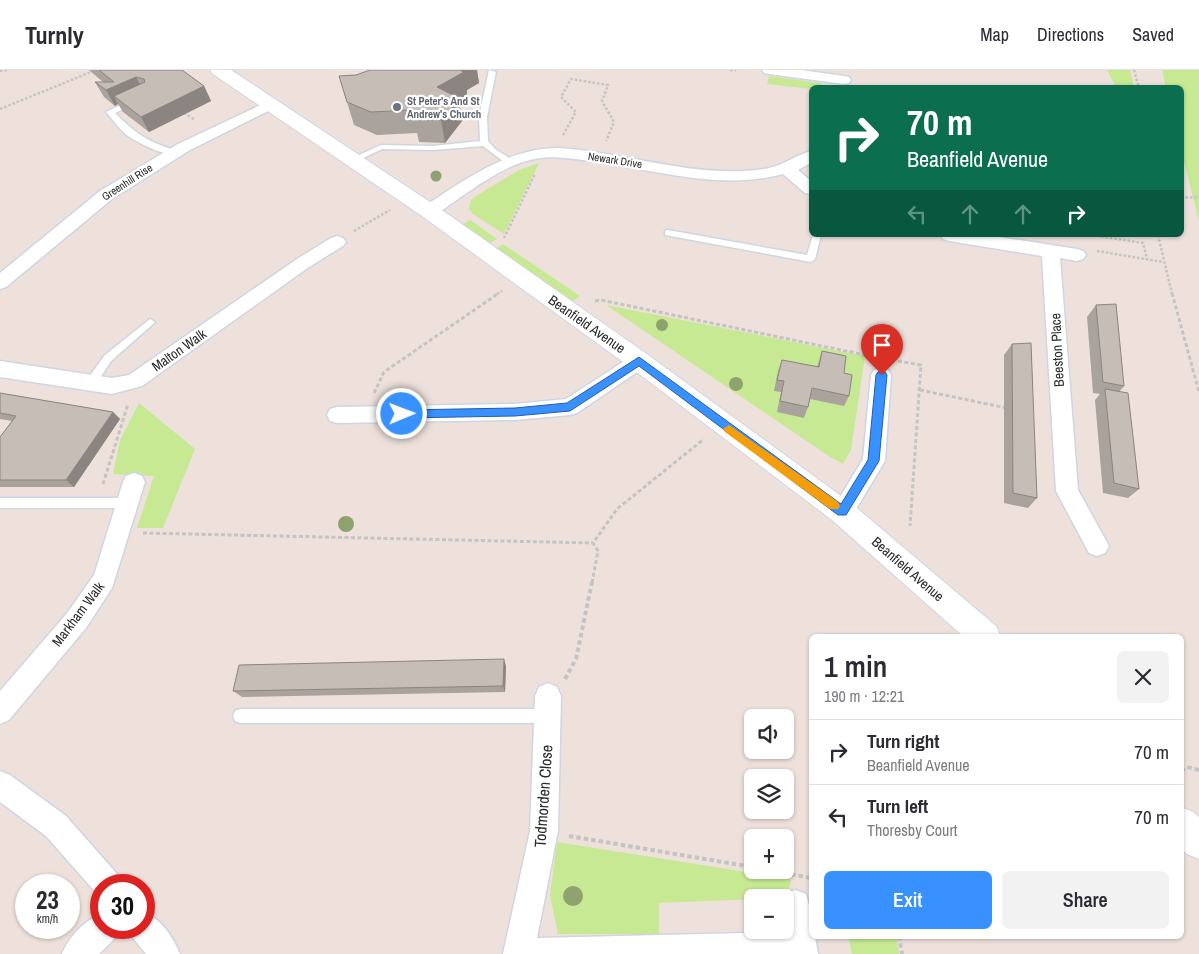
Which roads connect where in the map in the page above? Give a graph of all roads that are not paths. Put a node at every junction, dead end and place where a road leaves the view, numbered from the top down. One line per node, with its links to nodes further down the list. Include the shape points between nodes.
1 (219, 70): 6 (street, Beanfield Avenue)
2 (769, 70): 4 (street)
3 (492, 72): 7 (lane, via 484,108)
4 (844, 79)
5 (140, 99): 8 (lane, via 110,112 130,134)
6 (270, 105): 8 (street, Greenhill Rise); 10 (street, Beanfield Avenue)
7 (485, 143): 10 (lane, via 433,148 381,147); 11 (lane)
8 (174, 153): 23 (street, Greenhill Rise, via 106,195)
9 (809, 157): 12 (street, Newark Drive)
10 (352, 160): 14 (street, Beanfield Avenue)
11 (511, 162): 12 (street, Newark Drive, via 538,154 574,154 723,176); 14 (street, Newark Drive)
12 (787, 169): 13 (street)
13 (809, 187)
14 (420, 205): 25 (street, Beanfield Avenue)
15 (668, 233): 16 (lane, via 811,259)
16 (816, 237)
17 (962, 237): 20 (street)
18 (337, 242): 21 (street, Malton Walk)
19 (296, 245): 21 (street)
20 (1051, 251): 22 (street); 33 (street, Beeston Place, via 1067,491)
21 (315, 255): 28 (street, Malton Walk, via 135,380 112,386)
22 (1077, 255)
23 (0, 283)
24 (150, 322): 28 (lane, via 108,358)
25 (639, 361): 29 (street, via 570,407 515,412); 32 (street, Beanfield Avenue)
26 (885, 364): 32 (street, via 874,461)
27 (0, 369): 28 (street, Malton Walk)
28 (90, 384)
29 (336, 415)
30 (130, 492): 31 (lane, Markham Walk, via 95,502); 36 (street, Markham Walk, via 104,580 77,620)
31 (0, 503)
32 (842, 512): 34 (street, Beanfield Avenue)
33 (1097, 546)
34 (983, 634)
35 (548, 708): 37 (lane); 48 (street, Todmorden Close, via 544,831)
36 (0, 711)
37 (240, 716)
38 (0, 785): 41 (street, via 56,826)
39 (1184, 827): 40 (street)
40 (1199, 842)
41 (98, 874)
42 (795, 906): 45 (street)
43 (92, 939): 46 (street)
44 (153, 939): 47 (street)
45 (802, 950): 48 (street)
46 (78, 954)
47 (165, 954)
48 (518, 954)

